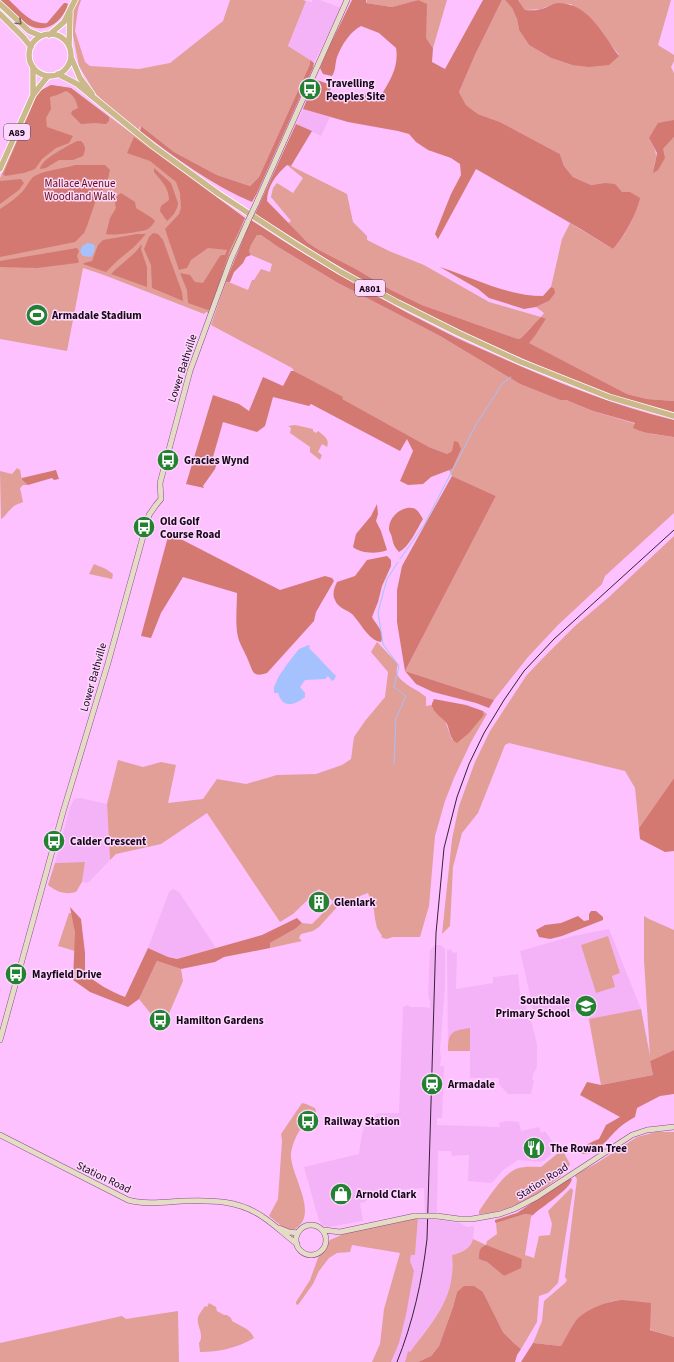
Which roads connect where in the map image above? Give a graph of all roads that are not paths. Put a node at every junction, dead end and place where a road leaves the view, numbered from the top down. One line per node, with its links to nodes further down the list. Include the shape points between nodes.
1 (75, 0): 4 (main road)
2 (347, 0): 18 (main road, Lower Bathville, bridge, via 231,259 190,371 160,483 161,499 149,515)
3 (0, 4): 7 (main road, one-way to 7, via 29,31)
4 (70, 11): 6 (main road, via 64,22); 9 (main road)
5 (0, 14): 8 (main road)
6 (49, 35): 7 (main road); 9 (main road, via 61,38)
7 (41, 36): 8 (main road)
8 (31, 47): 11 (main road, A89, via 29,55)
9 (69, 47): 10 (main road)
10 (70, 57): 12 (main road, via 66,68); 15 (main road, A801, via 80,78)
11 (33, 67): 13 (main road); 14 (main road, A89)
12 (58, 74): 13 (main road); 15 (main road, A801, via 77,84)
13 (48, 76): 14 (main road, A89)
14 (33, 94): 16 (main road, A89)
15 (97, 101): 17 (main road, A801, via 219,194 297,245 391,299 521,362 609,397)
16 (0, 169)
17 (674, 416)
18 (0, 1040)
19 (674, 1127): 24 (main road, Station Road, bridge, via 647,1130 632,1135 537,1197 500,1214 459,1219 415,1216)
20 (0, 1135): 21 (main road, Station Road, via 128,1200 143,1203 197,1200 226,1202 249,1209)
21 (273, 1225): 23 (main road, Station Road, via 289,1232); 26 (main road, Station Road)
22 (324, 1230): 23 (main road, via 310,1224); 24 (main road, Station Road); 25 (main road)
23 (298, 1232): 26 (main road)
24 (340, 1232): 25 (main road, Station Road)
25 (327, 1239): 26 (main road, via 321,1252 312,1255 302,1252)
26 (296, 1244)

